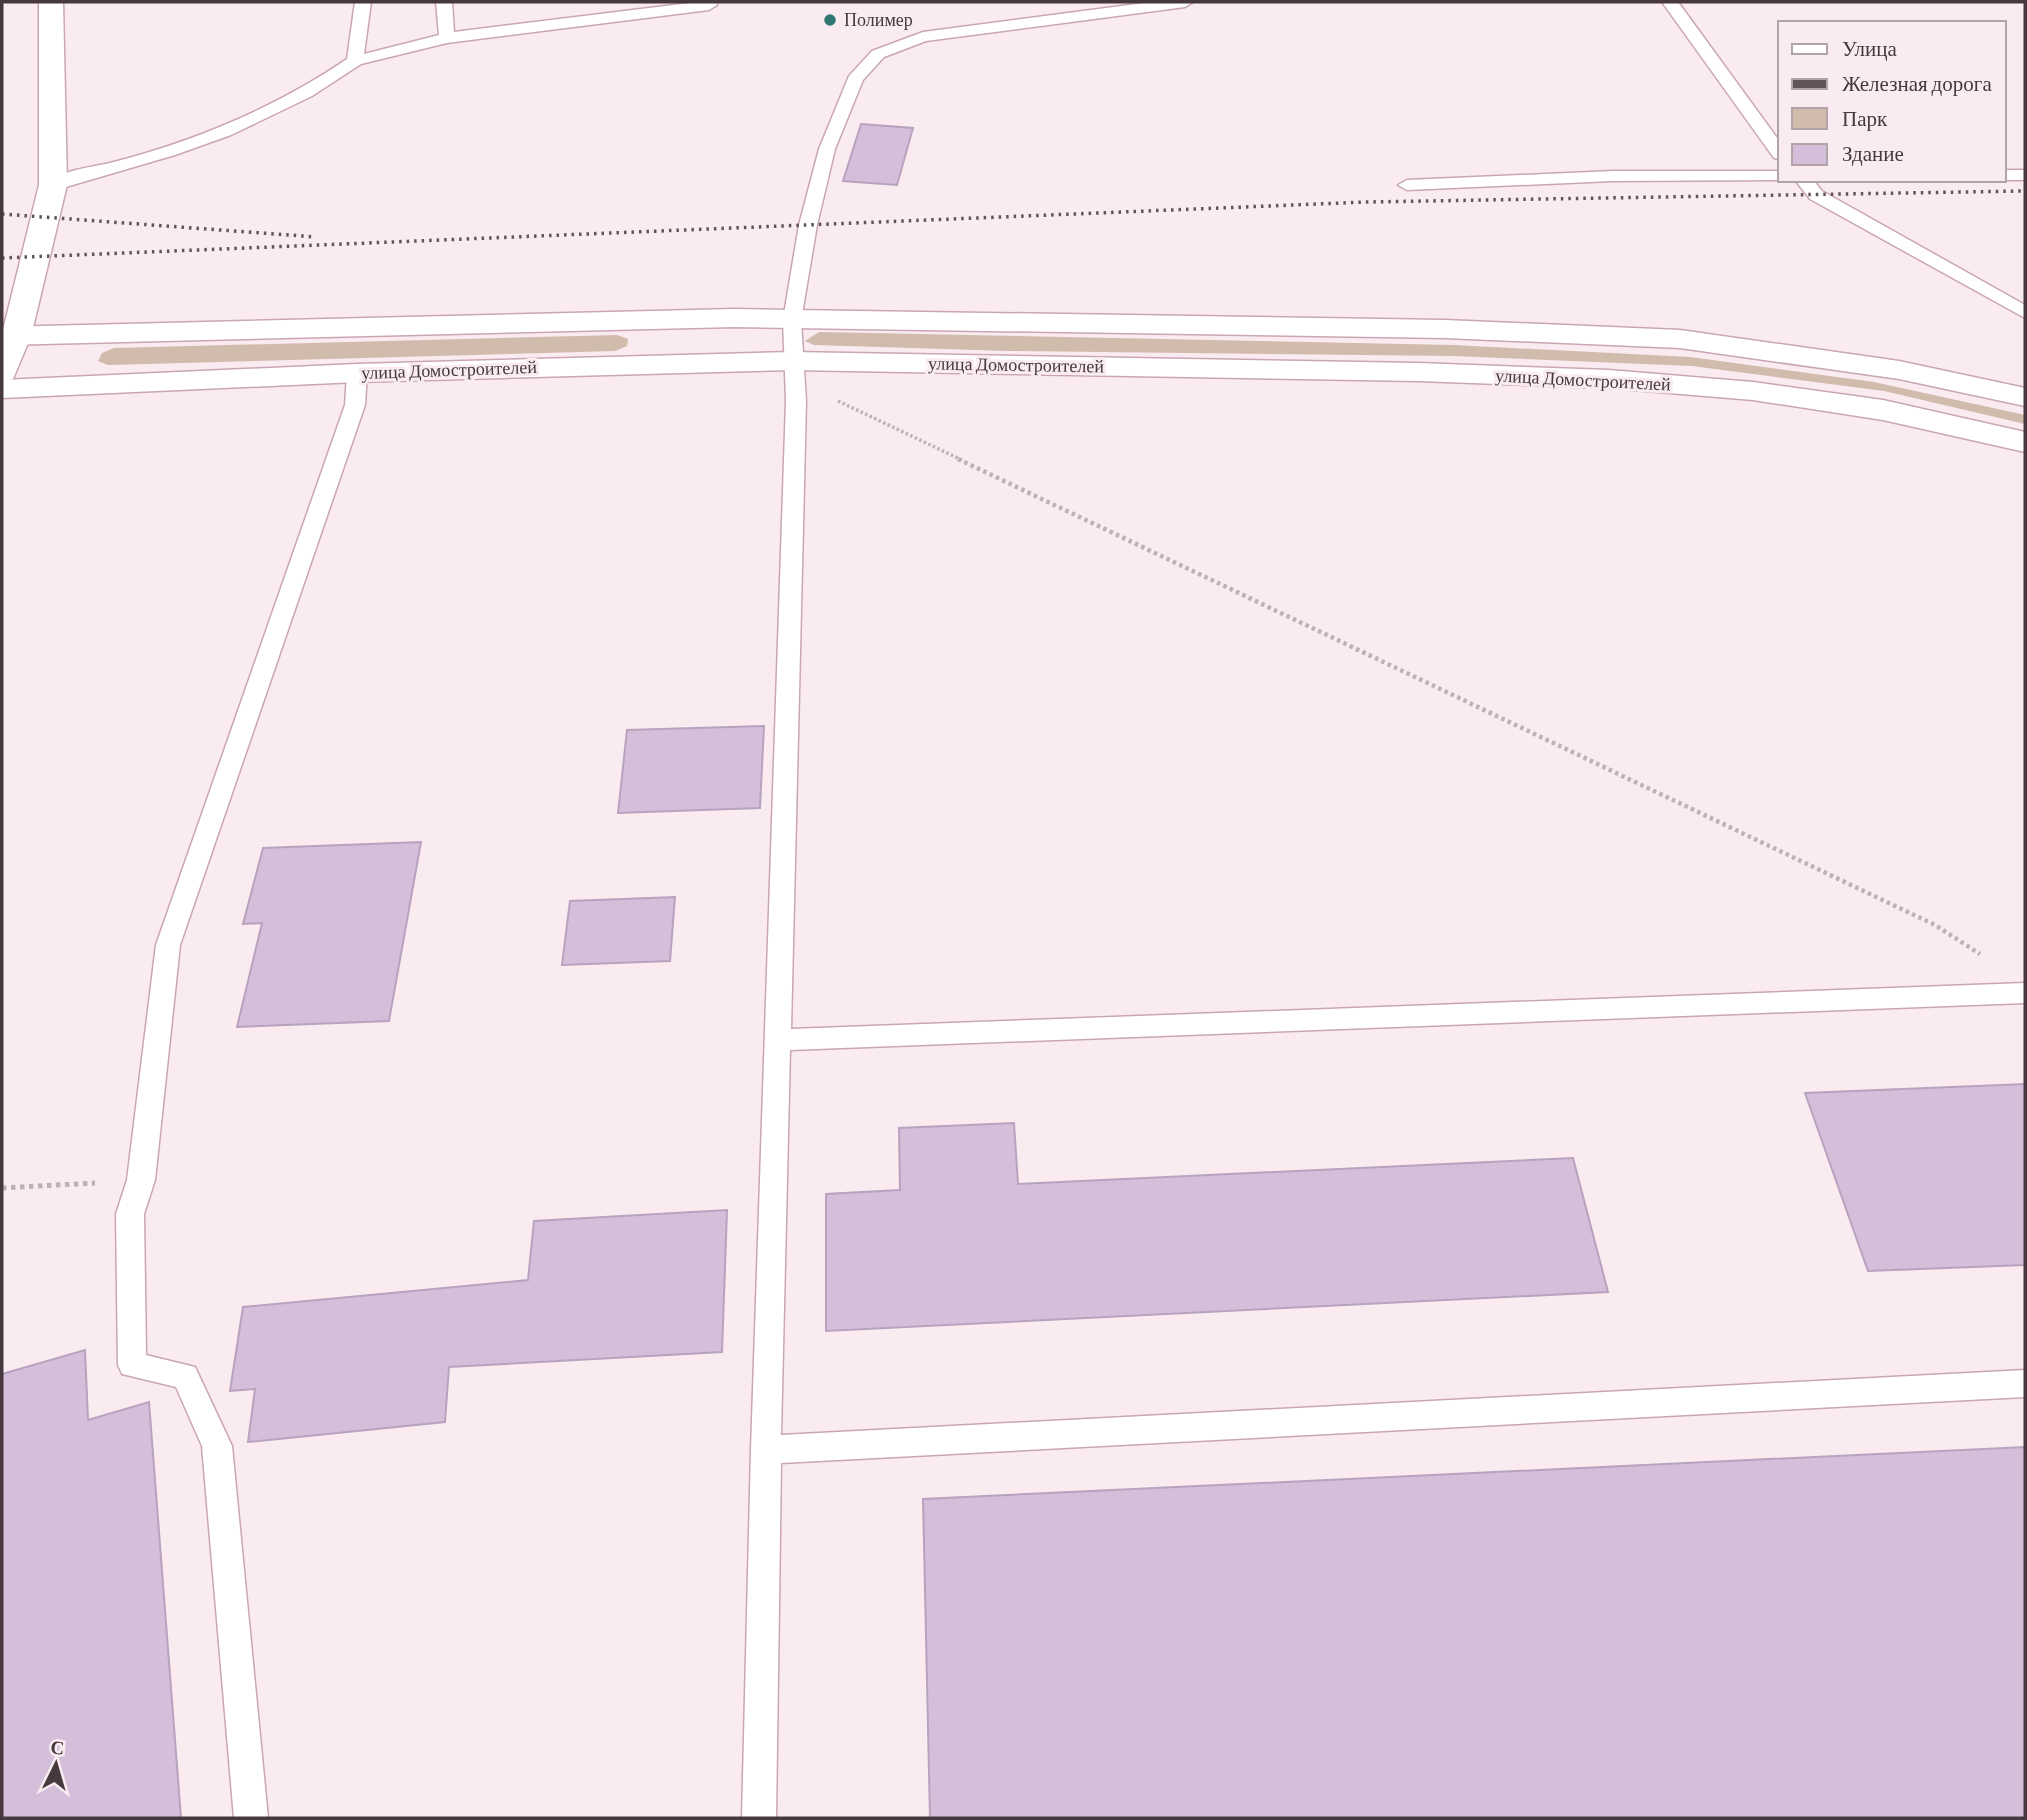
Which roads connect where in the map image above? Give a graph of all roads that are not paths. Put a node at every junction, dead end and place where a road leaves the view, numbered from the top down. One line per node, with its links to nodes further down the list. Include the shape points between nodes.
1 (51, 2): 14 (main road)
2 (363, 2): 8 (lane)
3 (444, 2): 7 (lane)
4 (708, 2): 7 (lane)
5 (1185, 2): 17 (lane, via 923,37 878,54 855,79 827,149)
6 (1670, 2): 9 (lane)
7 (447, 38): 8 (lane)
8 (355, 61): 14 (lane, via 305,93 232,127)
9 (1778, 151)
10 (2006, 175): 11 (lane)
11 (2025, 175)
12 (1778, 176): 15 (lane, via 1613,176)
13 (1805, 182): 16 (lane, via 1816,195)
14 (53, 185): 18 (main road)
15 (1407, 186)
16 (2025, 312)
17 (792, 320): 18 (main road, улица Домостроителей); 19 (lane); 23 (main road, улица Домостроителей, via 1446,329 1680,339 1899,370)
18 (9, 336): 20 (main road)
19 (792, 361): 21 (main road, улица Домостроителей); 24 (main road, улица Домостроителей, via 1609,379 1753,391 1870,408); 26 (lane, via 796,401)
20 (2, 373)
21 (357, 373): 22 (main road, улица Домостроителей); 29 (lane, via 355,405 168,945 141,1180 130,1214 132,1365 185,1376 217,1446)
22 (2, 389)
23 (2025, 397)
24 (2025, 442)
25 (2025, 993): 26 (lane)
26 (779, 1040): 28 (lane)
27 (2025, 1384): 28 (lane)
28 (766, 1450): 30 (lane)
29 (251, 1818)
30 (759, 1818)

